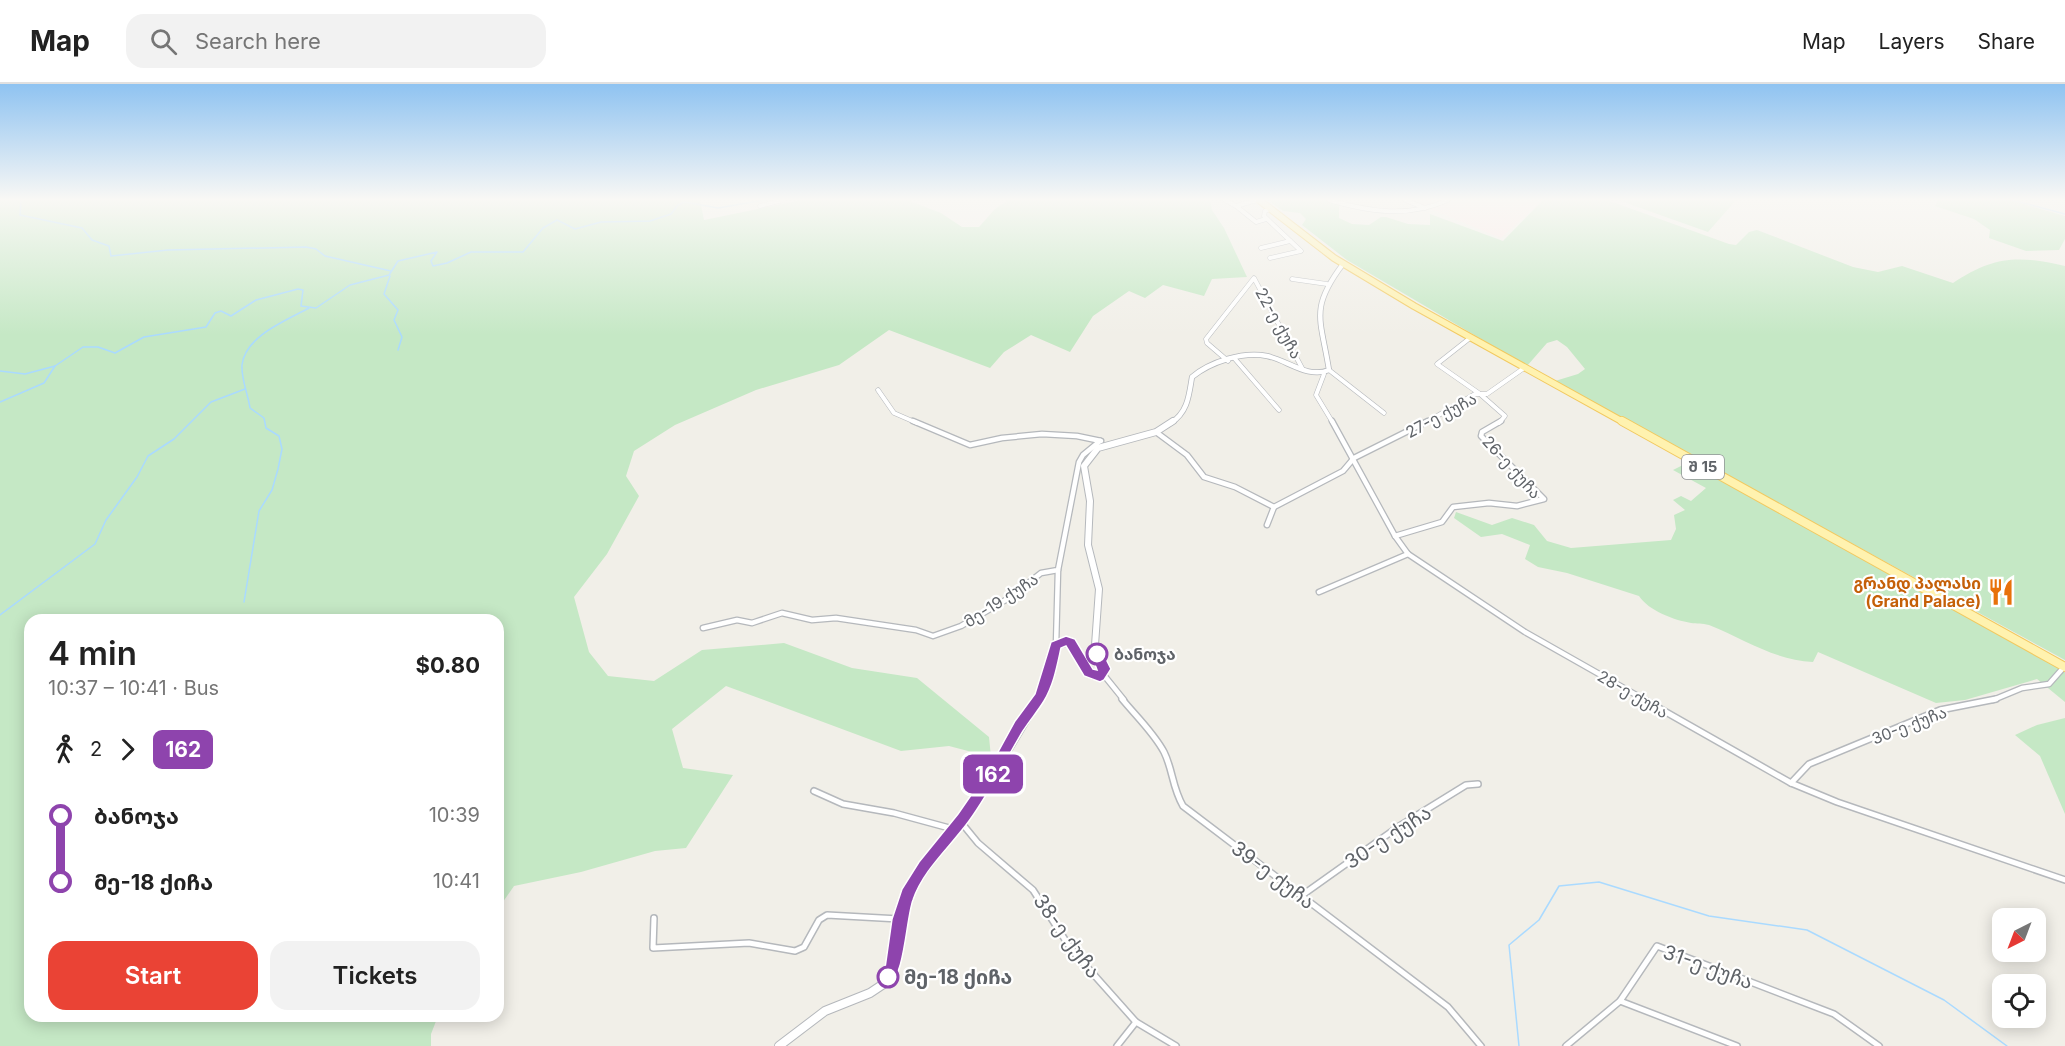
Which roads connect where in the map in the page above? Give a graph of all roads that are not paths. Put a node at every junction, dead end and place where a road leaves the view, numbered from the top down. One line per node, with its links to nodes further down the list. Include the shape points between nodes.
1 (1274, 245): 4 (street)
2 (1294, 245): 5 (street, via 1301,251)
3 (1318, 245): 6 (main road, შ 15)
4 (1261, 248)
5 (1270, 258)
6 (1343, 264): 8 (street); 9 (main road, შ 15)
7 (1293, 279): 8 (street)
8 (1327, 284): 13 (street, via 1317,308)
9 (1470, 338): 12 (main road, შ 15); 15 (street, 26-ე ქუჩა, via 1437,364)
10 (1232, 360): 11 (street, via 1266,356); 11 (street, 22-ე ქუჩა, via 1206,339 1254,278); 16 (street); 18 (street, via 1209,365 1194,374 1184,411)
11 (1302, 368): 13 (street)
12 (1524, 368): 15 (street, 27-ე ქუჩა, via 1487,394); 30 (main road, შ 15)
13 (1327, 372): 17 (street); 21 (street, 28-ე ქუჩა, via 1316,395)
14 (878, 390): 19 (street, via 894,413 965,444 1008,436 1061,433)
15 (1480, 394): 21 (street, 27-ე ქუჩა); 24 (street, 26-ე ქუჩა, via 1505,416 1481,436 1544,499 1517,506 1489,503 1453,507 1442,522)
16 (1279, 410)
17 (1384, 413)
18 (1156, 432): 20 (street); 22 (street, via 1187,455 1204,477 1235,487)
19 (1100, 441): 20 (street); 26 (street, მე-19 ქუჩა, via 1079,462)
20 (1109, 444): 31 (street, via 1091,453 1084,466 1090,501 1088,545 1099,589 1095,645 1105,669)
21 (1354, 458): 22 (street, 27-ე ქუჩა, via 1343,471); 24 (street, 28-ე ქუჩა)
22 (1274, 507): 23 (street)
23 (1267, 525)
24 (1395, 536): 25 (street, 28-ე ქუჩა)
25 (1408, 554): 27 (street); 32 (street, 28-ე ქუჩა, via 1526,632)
26 (1058, 570): 28 (street, მე-19 ქუჩა, via 1041,573 1009,598 961,626 933,636 916,630 836,618 812,620 782,613 752,623 737,620); 29 (street)
27 (1319, 592)
28 (703, 628)
29 (1056, 645): 31 (street, via 1071,642 1089,672 1094,676); 35 (street, via 1040,697 992,777)
30 (2065, 667): 32 (street, 30-ე ქუჩა, via 2049,684 1940,710 1809,764)
31 (1103, 674): 38 (street, 39-ე ქუჩა, via 1162,749 1173,788 1183,806)
32 (1791, 783): 37 (street, 28-ე ქუჩა)
33 (1478, 784): 38 (street, 30-ე ქუჩა, via 1466,785 1398,827)
34 (814, 791): 36 (street, via 843,804)
35 (960, 821): 36 (street); 42 (street, 38-ე ქუჩა, via 985,850 1033,890 1071,949)
36 (953, 829): 40 (street, via 913,884)
37 (2065, 880)
38 (1300, 896): 47 (street, 39-ე ქუჩა, via 1448,1007)
39 (654, 918): 40 (street, via 653,948 749,943 795,951 804,946 819,920 827,915)
40 (899, 919): 44 (street, via 892,970 885,983 825,1011)
41 (1620, 1001): 43 (street, 31-ე ქუჩა); 48 (street); 49 (street, 31-ე ქუჩა, via 1656,946 1834,1014)
42 (1136, 1022): 45 (street); 46 (street, 38-ე ქუჩა)
43 (1569, 1045)
44 (779, 1046)
45 (1117, 1046)
46 (1176, 1046)
47 (1481, 1046)
48 (1737, 1046)
49 (1879, 1046)

